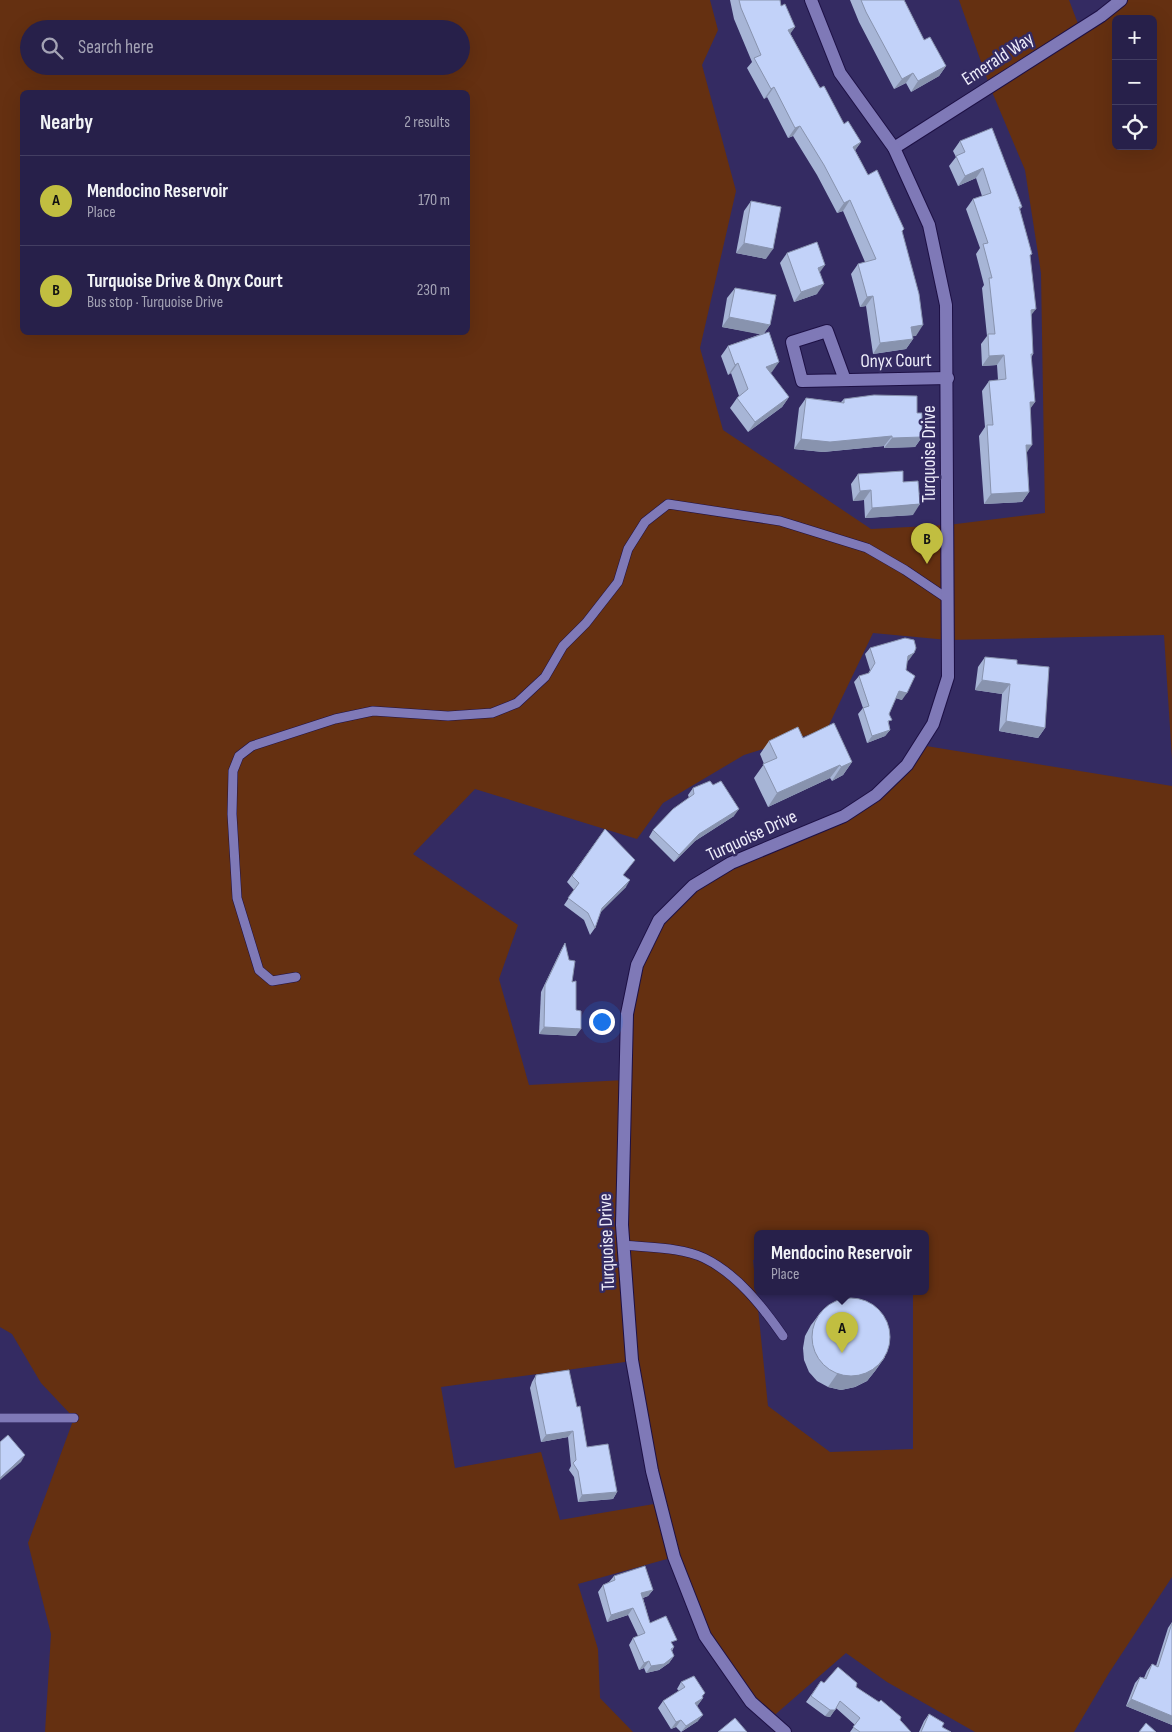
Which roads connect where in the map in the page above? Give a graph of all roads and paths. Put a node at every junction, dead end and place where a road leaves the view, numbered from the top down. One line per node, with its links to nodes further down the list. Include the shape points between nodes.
1 (811, 0): 3 (street, Turquoise Drive, via 840,73)
2 (1122, 0): 3 (street, Emerald Way)
3 (894, 148): 4 (street, Turquoise Drive, via 929,225 946,305)
4 (948, 378): 5 (street, Onyx Court); 6 (street, Turquoise Drive)
5 (845, 380): 5 (street, Onyx Court, via 827,331 792,342 802,381)
6 (948, 599): 7 (lane, via 867,548 780,521 668,504 645,522 628,549 618,582 564,646 545,677 517,703 492,713 448,716 373,711 336,719 252,746 240,756 233,771 232,805 237,898 259,970 272,981); 8 (street, Turquoise Drive, via 948,677 933,724 907,765 876,795 844,816 731,863 692,886 659,920 637,965 627,1014)
7 (296, 977)
8 (624, 1245): 9 (lane, via 702,1257 727,1272 765,1310); 12 (street, Turquoise Drive, via 632,1360 652,1471 674,1557 705,1636 751,1702)
9 (783, 1336)
10 (0, 1418): 11 (lane)
11 (74, 1418)
12 (785, 1732)

